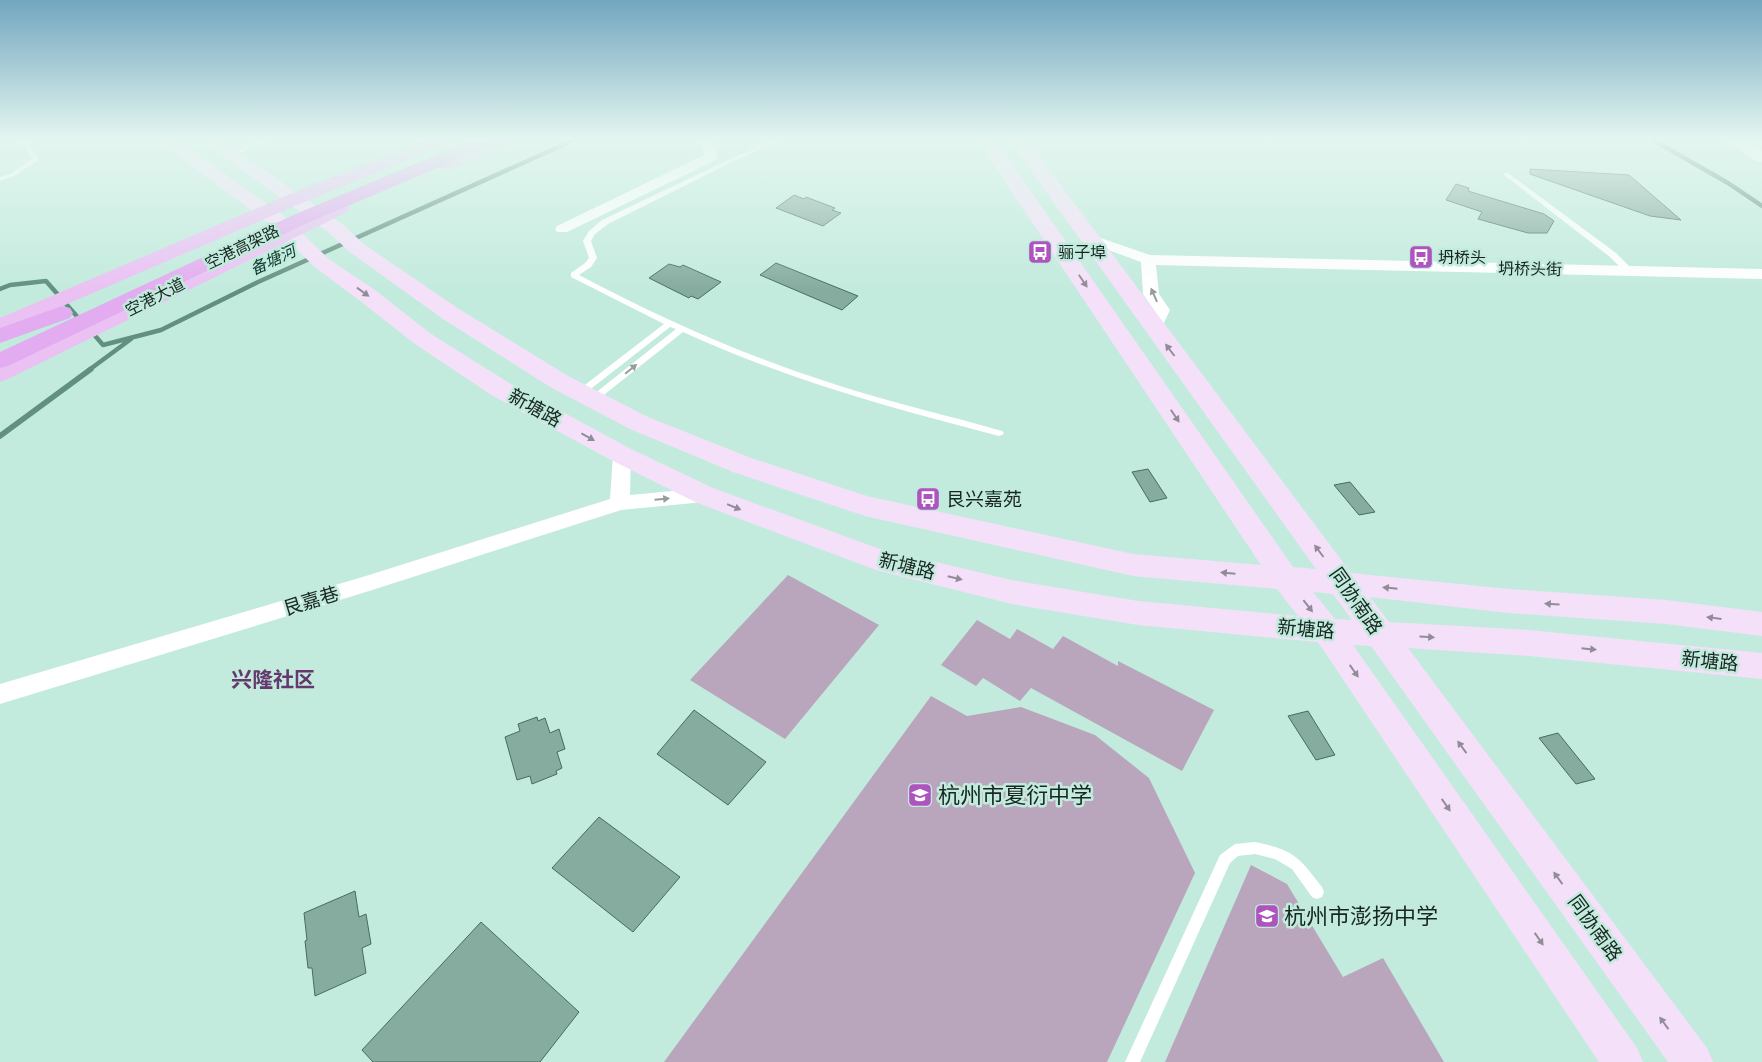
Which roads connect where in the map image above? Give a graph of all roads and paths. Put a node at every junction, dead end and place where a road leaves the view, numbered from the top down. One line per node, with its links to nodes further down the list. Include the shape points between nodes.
1 (234, 190): 13 (main road, 新塘路)
2 (280, 190): 12 (main road, 新塘路)
3 (318, 190): 12 (main road, 空港大道)
4 (338, 190): 21 (highway, 空港高架路)
5 (370, 190): 23 (highway, 空港高架路, via 298,220)
6 (386, 190): 14 (main road, 空港大道)
7 (644, 190): 15 (street)
8 (671, 190): 22 (lane, via 605,222 592,233 587,241 593,258 574,276)
9 (1020, 190): 37 (main road, one-way to 37)
10 (1054, 190): 17 (main road, 同协南路)
11 (1527, 190): 19 (lane, via 1614,255)
12 (294, 199): 13 (main road, 空港大道); 14 (main road, 新塘路)
13 (265, 212): 16 (main road, 新塘路); 21 (main road, 空港大道)
14 (320, 217): 16 (main road, 空港大道); 32 (main road, 新塘路, via 451,314)
15 (562, 229)
16 (289, 231): 23 (main road, 空港大道); 34 (main road, 新塘路, one-way to 34, via 316,258 423,339 502,390)
17 (1089, 238): 18 (street, 坍桥头街); 25 (main road, 同协南路)
18 (1148, 260): 19 (street, 坍桥头街); 25 (street, one-way to 18, via 1162,310 1151,294)
19 (1629, 272): 20 (street, 坍桥头街)
20 (1762, 274)
21 (62, 303): 24 (main road, 空港大道); 27 (highway); 28 (highway, 空港高架路)
22 (670, 323): 26 (lane); 32 (lane)
23 (93, 325): 29 (highway, 空港高架路); 30 (highway); 31 (main road, 空港大道)
24 (0, 326)
25 (1154, 327): 38 (main road, 同协南路, one-way to 25)
26 (682, 329): 32 (lane, one-way to 26); 33 (lane, via 809,379)
27 (0, 336)
28 (0, 343)
29 (0, 361)
30 (0, 368)
31 (0, 374)
32 (586, 396): 37 (main road, 新塘路, one-way to 32, via 1133,565 865,506 742,465 639,423)
33 (999, 433)
34 (622, 455): 35 (main road, 新塘路); 36 (street)
35 (704, 495): 36 (street, 艮嘉巷, one-way to 35); 40 (main road, 新塘路, one-way to 40, via 876,559 1012,592 1138,613)
36 (620, 503): 43 (street, 艮嘉巷, via 366,584)
37 (1286, 578): 38 (main road, 新塘路); 40 (main road, one-way to 40)
38 (1343, 583): 39 (main road, 新塘路, one-way to 38, via 1666,612 1508,601); 41 (main road, 同协南路)
39 (1762, 624)
40 (1327, 631): 41 (main road, 新塘路); 46 (main road, one-way to 46)
41 (1378, 633): 42 (main road, 新塘路, one-way to 42); 47 (main road, 同协南路, one-way to 41)
42 (1762, 666)
43 (0, 694)
44 (1317, 892): 45 (lane, via 1297,865 1278,853 1255,848 1235,850 1230,854)
45 (1132, 1062)
46 (1623, 1062)
47 (1693, 1062)

